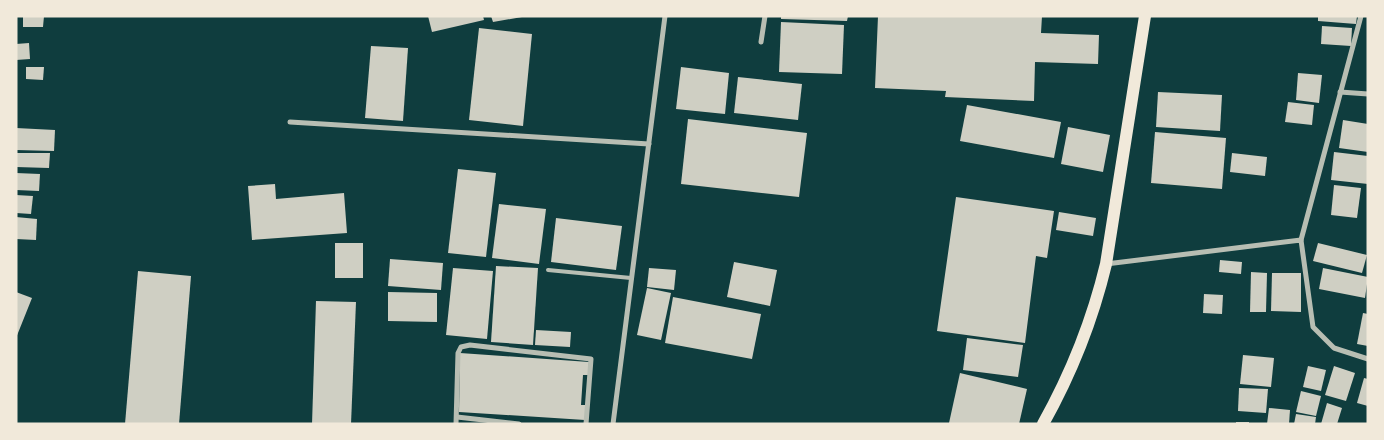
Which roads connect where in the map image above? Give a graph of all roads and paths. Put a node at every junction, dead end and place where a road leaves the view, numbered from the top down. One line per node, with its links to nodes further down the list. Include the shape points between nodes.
1 (665, 16): 9 (street)
2 (765, 16): 5 (street)
3 (1144, 16): 11 (main road)
4 (1361, 16): 6 (street)
5 (762, 42)
6 (1340, 92): 7 (street); 10 (street)
7 (1368, 94)
8 (290, 122): 9 (street)
9 (649, 144): 13 (street)
10 (1301, 240): 11 (street); 14 (street, via 1313,327 1334,348)
11 (1106, 264): 20 (main road, via 1098,300)
12 (548, 270): 13 (lane)
13 (631, 278): 19 (street)
14 (1368, 359)
15 (457, 417): 16 (street); 17 (street); 18 (street, via 458,353 461,347 470,346 591,359)
16 (456, 424)
17 (519, 424)
18 (586, 424)
19 (613, 424)
20 (1043, 424)

